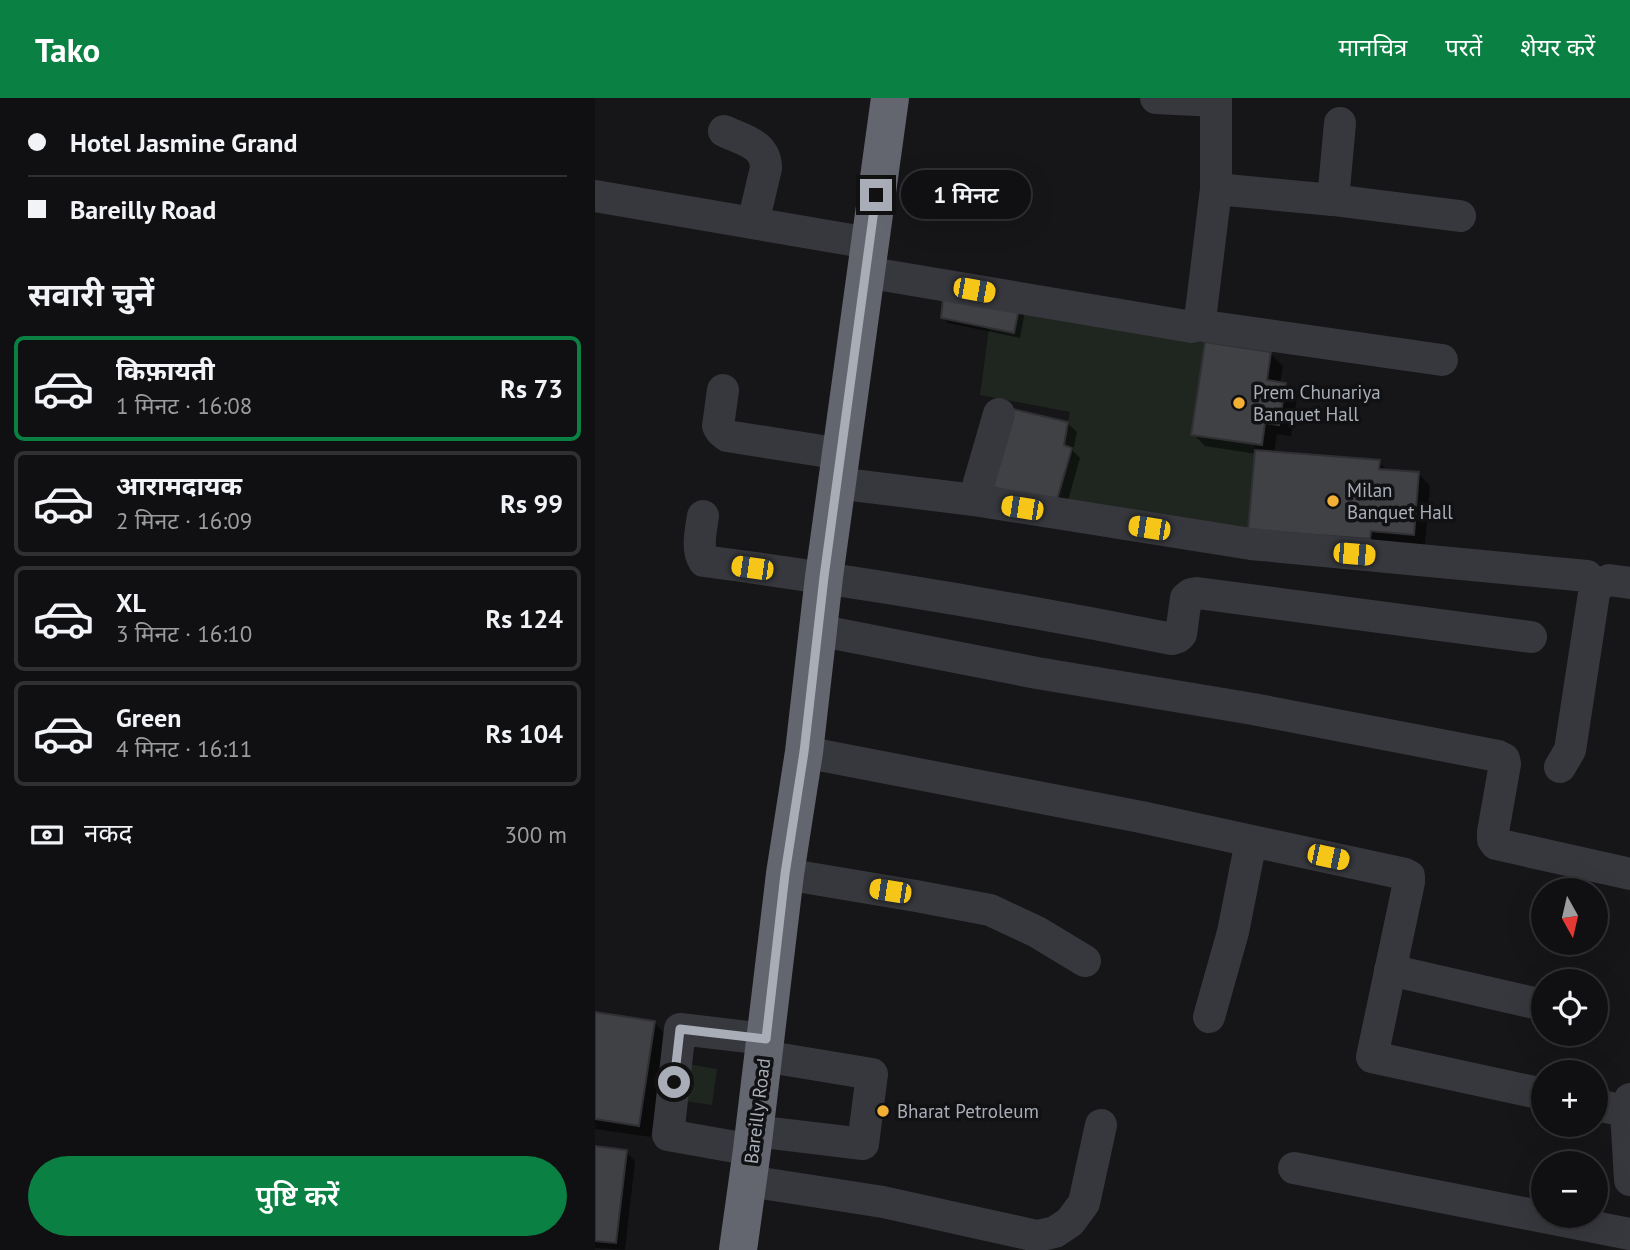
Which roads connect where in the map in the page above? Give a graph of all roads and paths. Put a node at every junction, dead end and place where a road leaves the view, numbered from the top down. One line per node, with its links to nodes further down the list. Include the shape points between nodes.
1 (890, 98): 11 (highway, Bareilly Road)
2 (1156, 98): 3 (street)
3 (1216, 99): 6 (street)
4 (1340, 123): 8 (street)
5 (725, 131): 10 (street, via 758,147 766,159)
6 (1216, 189): 8 (street); 12 (street)
7 (595, 196): 10 (street)
8 (1333, 200): 9 (street)
9 (1461, 216)
10 (753, 222): 11 (street)
11 (867, 257): 12 (street); 16 (highway, Bareilly Road)
12 (1197, 325): 13 (street)
13 (1442, 360)
14 (723, 390): 16 (street, via 718,426 727,436)
15 (999, 414): 17 (street)
16 (838, 469): 17 (street); 19 (highway, Bareilly Road)
17 (974, 500): 20 (street, via 1251,544)
18 (703, 516): 19 (street, via 700,549 705,561)
19 (824, 577): 22 (highway, Bareilly Road); 23 (street, via 1173,639 1181,634 1186,598 1197,593)
20 (1591, 582): 21 (street); 25 (street, via 1570,750)
21 (1630, 583)
22 (817, 630): 24 (highway, Bareilly Road); 28 (street, via 1498,756 1505,764 1493,832 1496,845)
23 (1531, 637)
24 (804, 752): 26 (street); 27 (highway, Bareilly Road)
25 (1560, 767)
26 (1251, 841): 30 (street, via 1409,876); 32 (street, via 1233,932)
27 (785, 874): 29 (street, via 990,910); 33 (highway, Bareilly Road)
28 (1630, 874)
29 (1085, 961)
30 (1390, 970): 31 (street); 34 (street, via 1372,1057)
31 (1531, 1002)
32 (1209, 1017)
33 (764, 1048): 37 (highway, Bareilly Road); 37 (street, via 680,1029 667,1135); 37 (street, via 871,1074 863,1144)
34 (1531, 1091)
35 (1617, 1105): 39 (street)
36 (1101, 1125): 37 (street, via 1084,1203 1070,1222 1037,1236 883,1202)
37 (752, 1154): 41 (highway, Bareilly Road)
38 (1294, 1168): 40 (street)
39 (1630, 1180)
40 (1630, 1234)
41 (738, 1250)

